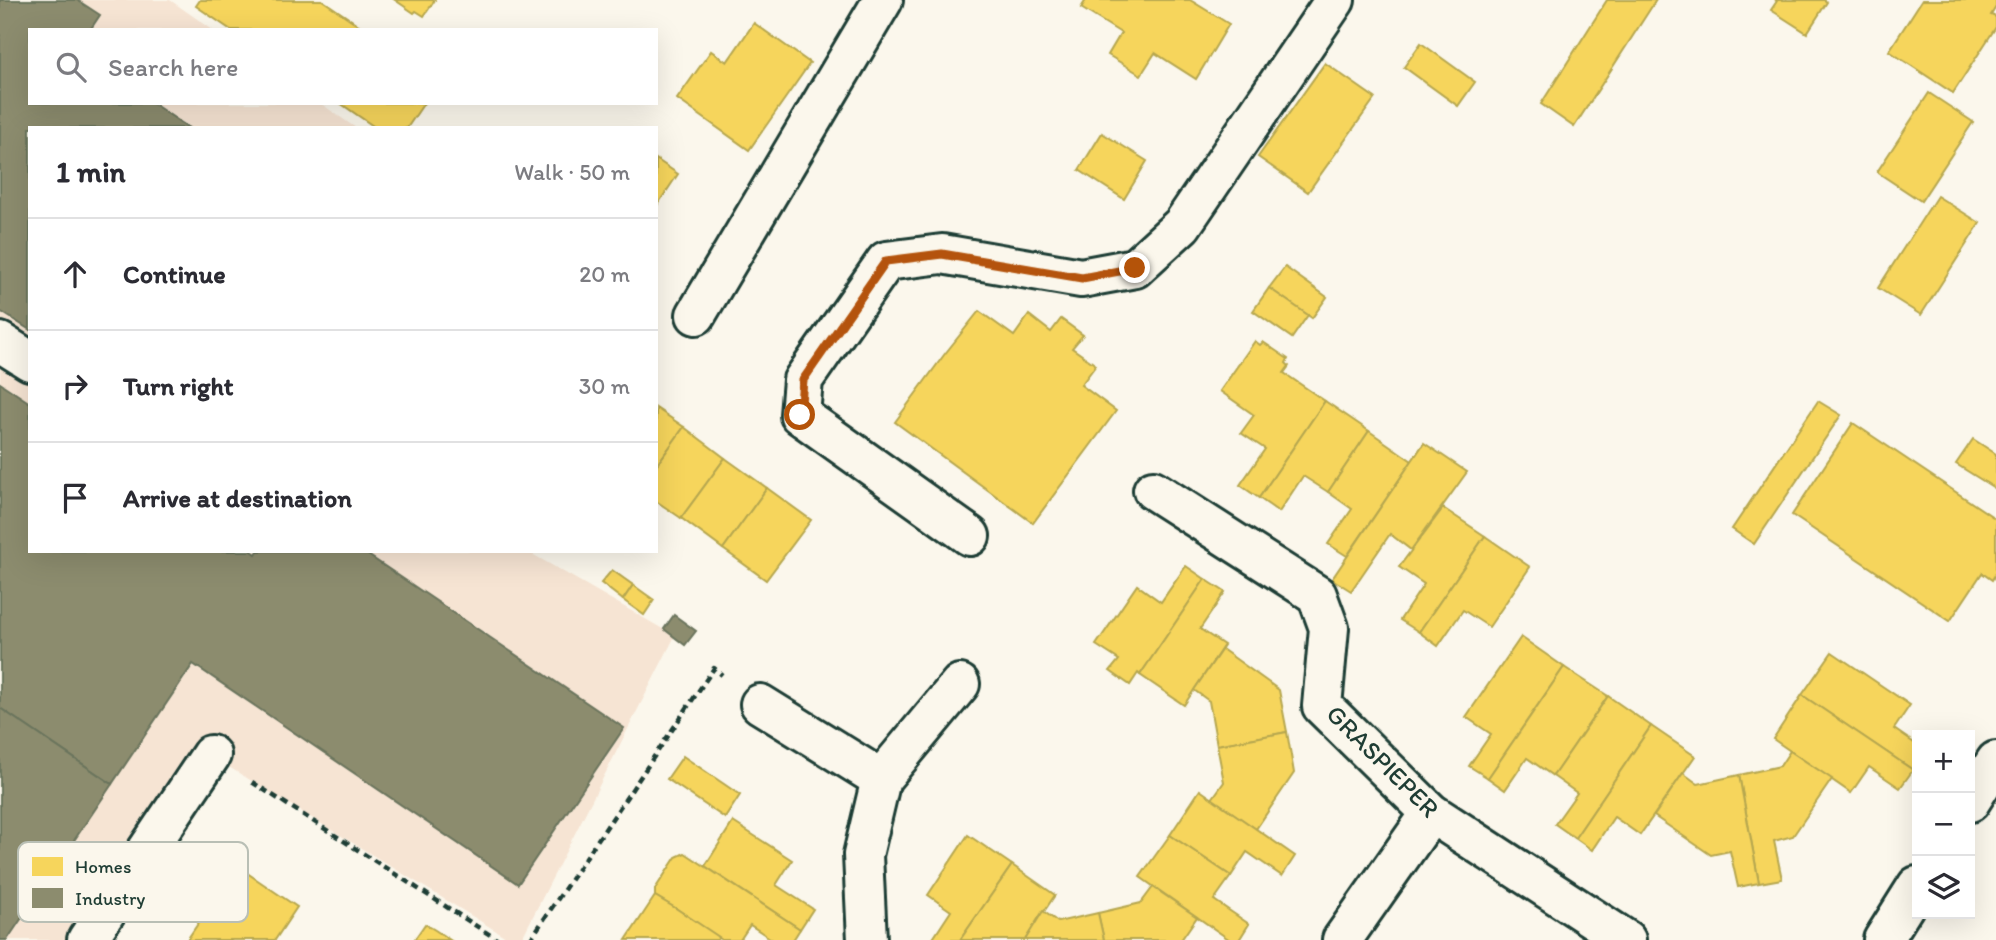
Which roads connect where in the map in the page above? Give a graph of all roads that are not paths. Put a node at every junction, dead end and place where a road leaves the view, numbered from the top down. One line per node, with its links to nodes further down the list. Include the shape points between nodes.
1 (883, 0): 3 (street)
2 (1335, 0): 7 (street, via 1182,225 1135,268 1082,278 942,254 886,261 803,380 800,415)
3 (696, 315)
4 (0, 342): 5 (street)
5 (28, 360)
6 (1153, 490): 14 (street, GRASPIEPER, via 1317,595 1329,628 1322,706)
7 (970, 536)
8 (960, 684): 12 (street)
9 (760, 704): 12 (street)
10 (211, 755): 15 (street)
11 (1996, 761): 13 (street)
12 (881, 779): 19 (street, via 863,855)
13 (1975, 794)
14 (1431, 813): 20 (street); 21 (street, GRASPIEPER)
15 (153, 842)
16 (1912, 894): 22 (street)
17 (99, 922): 18 (street)
18 (87, 940)
19 (867, 940)
20 (1342, 940)
21 (1626, 940)
22 (1883, 940)

